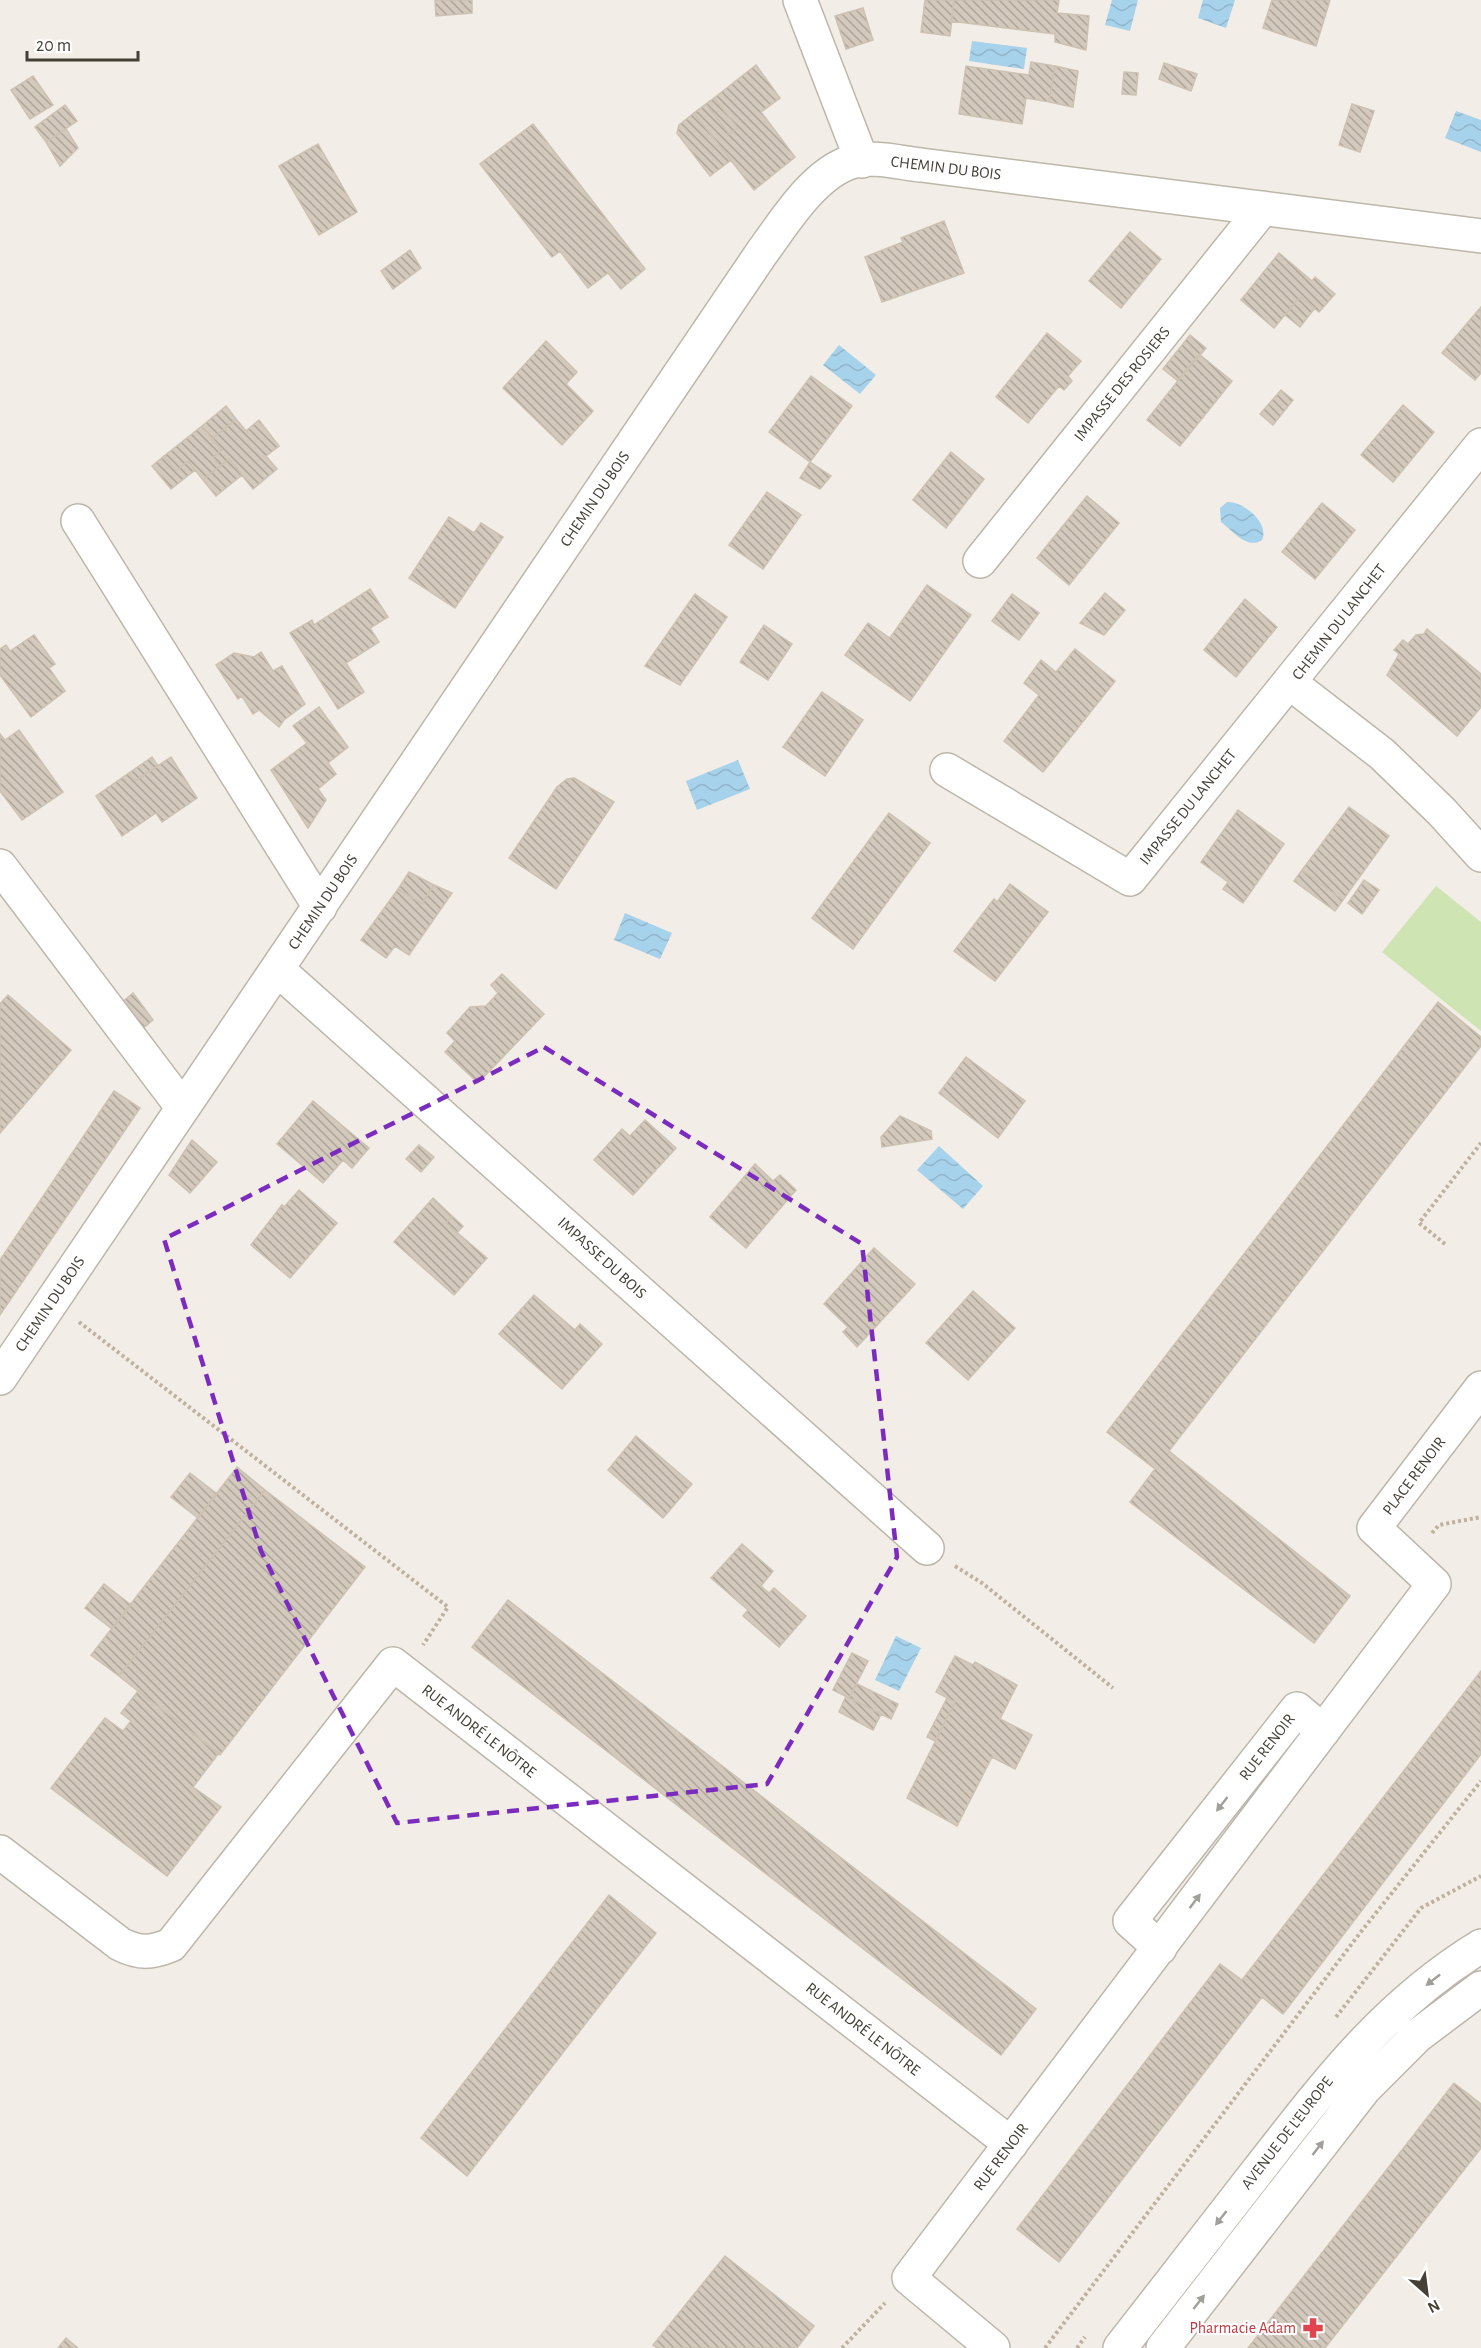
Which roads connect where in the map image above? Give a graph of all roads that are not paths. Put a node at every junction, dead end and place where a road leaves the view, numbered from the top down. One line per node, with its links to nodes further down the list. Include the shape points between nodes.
1 (800, 0): 2 (street)
2 (862, 161): 3 (street, CHEMIN DU BOIS); 12 (street, CHEMIN DU BOIS, via 835,169 800,200)
3 (1263, 208): 4 (street, CHEMIN DU BOIS); 7 (street, IMPASSE DES ROSIERS)
4 (1481, 236)
5 (1481, 445): 8 (street, CHEMIN DU LANCHET)
6 (78, 521): 12 (street)
7 (980, 561)
8 (1289, 682): 9 (street, IMPASSE DU LANCHET, via 1130,879); 10 (street, CHEMIN DU LANCHET, via 1382,754)
9 (947, 770)
10 (1481, 855)
11 (0, 866): 14 (street)
12 (320, 907): 13 (street, CHEMIN DU BOIS)
13 (278, 969): 14 (street, CHEMIN DU BOIS); 17 (street, IMPASSE DU BOIS)
14 (183, 1108): 15 (street, CHEMIN DU BOIS)
15 (0, 1378)
16 (1481, 1388): 18 (street, PLACE RENOIR, via 1374,1528)
17 (927, 1548)
18 (1434, 1584): 22 (street, RUE RENOIR)
19 (0, 1852): 22 (street, RUE ANDRÉ LE NÔTRE, via 120,1944 136,1952 152,1953 171,1945 393,1664)
20 (1481, 1946): 24 (street, AVENUE DE L'EUROPE, one-way to 24, via 1396,2008 1338,2067)
21 (1481, 1988): 25 (street, AVENUE DE L'EUROPE, one-way to 21, via 1365,2088 1417,2037)
22 (1011, 2144): 23 (street, RUE RENOIR, via 909,2278)
23 (993, 2348)
24 (1120, 2348)
25 (1163, 2348)

